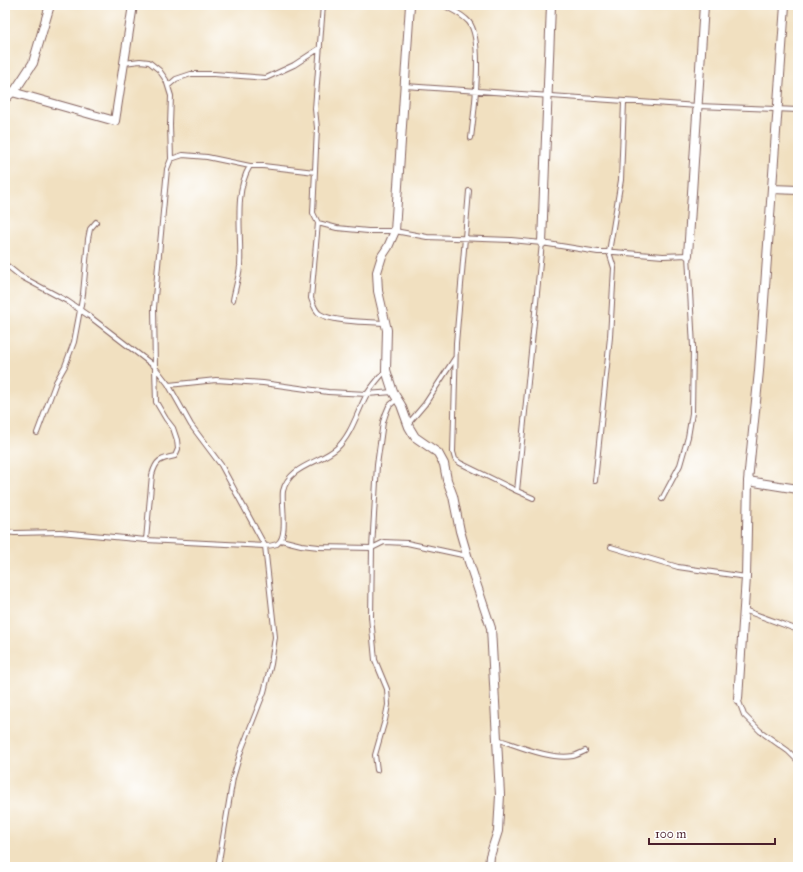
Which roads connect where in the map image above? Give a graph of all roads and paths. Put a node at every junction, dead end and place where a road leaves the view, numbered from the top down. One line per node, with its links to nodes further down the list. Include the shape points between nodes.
1 (50, 5): 14 (street, via 34,63)
2 (133, 5): 10 (street)
3 (323, 5): 9 (lane)
4 (410, 5): 12 (street)
5 (443, 5): 15 (lane, via 463,16 475,32 478,76)
6 (551, 5): 16 (street)
7 (704, 5): 19 (street)
8 (785, 5): 20 (street)
9 (320, 48): 11 (lane, via 294,65 266,78 191,74 176,79); 25 (lane, via 315,109)
10 (124, 63): 11 (lane, via 148,62 159,70); 14 (street, via 115,121)
11 (168, 86): 23 (lane, via 171,96)
12 (405, 86): 15 (lane); 31 (street)
13 (5, 90): 14 (street)
14 (14, 92): 17 (lane)
15 (476, 92): 16 (lane); 22 (lane)
16 (548, 97): 18 (lane); 33 (street)
17 (5, 102)
18 (624, 102): 19 (lane); 34 (lane, via 621,180)
19 (698, 106): 20 (lane); 35 (street)
20 (777, 110): 21 (lane); 26 (street)
21 (798, 110)
22 (471, 138)
23 (171, 159): 24 (lane, via 183,155 207,157); 41 (lane, via 167,169 154,308)
24 (250, 166): 25 (lane); 37 (lane, via 244,175 242,190 240,268)
25 (315, 172): 30 (lane, via 313,214)
26 (772, 189): 27 (street); 51 (street)
27 (798, 190)
28 (469, 191): 32 (lane)
29 (96, 222): 38 (lane, via 90,229 88,239)
30 (318, 223): 31 (lane, via 337,228); 39 (lane, via 311,298 314,307 319,314 329,318)
31 (395, 231): 32 (lane, via 427,238); 39 (street, via 377,272 378,291)
32 (465, 239): 33 (lane); 40 (lane)
33 (542, 243): 34 (lane); 53 (lane)
34 (609, 252): 35 (lane); 50 (lane, via 614,276)
35 (688, 255): 55 (lane, via 693,347 692,413 680,465)
36 (5, 264): 38 (lane, via 20,276)
37 (233, 300)
38 (80, 310): 41 (lane); 47 (lane, via 74,342)
39 (386, 323): 42 (street)
40 (456, 356): 46 (lane, via 425,404); 48 (lane, via 453,452)
41 (156, 368): 43 (lane); 57 (lane, via 156,402 173,428 178,449 175,456 158,461 154,466)
42 (386, 370): 44 (lane); 45 (street)
43 (169, 385): 44 (lane, via 216,380); 59 (lane, via 191,425 221,465)
44 (367, 394): 45 (lane); 58 (lane, via 354,422 337,448 289,477 283,490)
45 (395, 396): 46 (street, via 401,404); 61 (lane, via 383,422 377,465)
46 (407, 424): 49 (street, via 415,437 438,453)
47 (37, 433)
48 (455, 459): 49 (lane); 53 (lane, via 468,468)
49 (444, 464): 62 (street)
50 (595, 481)
51 (748, 481): 52 (street); 63 (street)
52 (798, 489)
53 (517, 491): 54 (lane)
54 (533, 498)
55 (662, 499)
56 (5, 532): 57 (lane, via 60,532)
57 (146, 540): 59 (lane)
58 (281, 540): 59 (lane); 61 (lane, via 319,547)
59 (265, 546): 71 (lane, via 275,637 264,692 233,778)
60 (611, 547): 63 (lane, via 678,567)
61 (372, 548): 62 (lane, via 384,542 407,543); 70 (lane, via 371,617 375,660 387,689 388,705 375,755)
62 (467, 556): 67 (street, via 491,628)
63 (746, 577): 64 (street)
64 (744, 610): 65 (lane); 66 (street)
65 (798, 630)
66 (738, 699): 69 (lane, via 744,715)
67 (497, 739): 68 (lane, via 558,756 573,756); 72 (street, via 499,816)
68 (585, 751)
69 (798, 761)
70 (377, 770)
71 (218, 867)
72 (489, 867)

